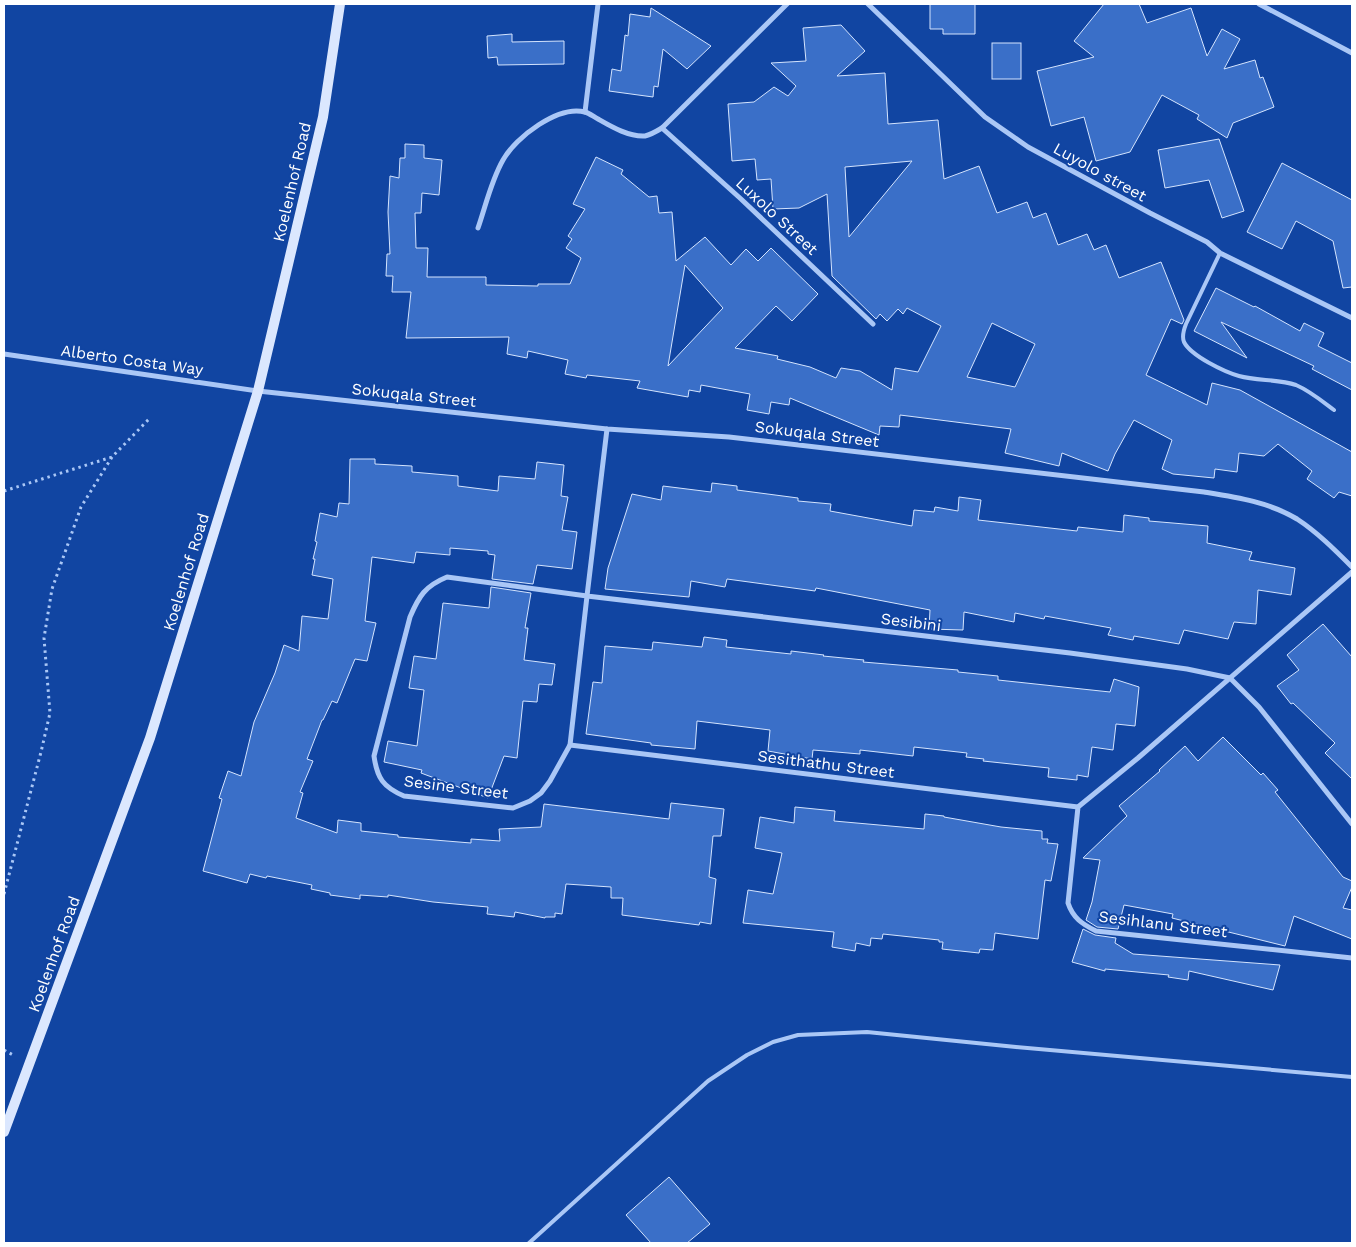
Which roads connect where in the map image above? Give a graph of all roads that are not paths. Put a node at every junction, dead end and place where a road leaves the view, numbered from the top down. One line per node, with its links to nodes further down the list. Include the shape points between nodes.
1 (340, 4): 14 (main road, Koelenhof Road, via 323,118)
2 (598, 4): 7 (street)
3 (787, 4): 8 (street)
4 (868, 4): 10 (street, Luyolo street, via 985,117 1028,147 1207,242)
5 (1259, 4): 6 (street)
6 (1352, 53)
7 (585, 112): 8 (street, via 633,135 646,136); 9 (street, via 552,116 516,144 495,175)
8 (662, 128): 12 (street, Luxolo Street)
9 (478, 228)
10 (1220, 253): 11 (street, Luyolo street); 15 (lane, via 1186,324 1184,342 1192,352 1222,369 1240,376 1295,385)
11 (1352, 318)
12 (873, 324)
13 (4, 354): 14 (street, Alberto Costa Way)
14 (258, 391): 16 (street, Sokuqala Street); 26 (main road, Koelenhof Road, via 150,738)
15 (1334, 410)
16 (607, 429): 17 (street, Sokuqala Street, via 729,437 1236,498 1272,507 1296,518 1325,540); 19 (street, Sesine Street)
17 (1352, 567)
18 (1352, 572): 20 (street)
19 (587, 596): 20 (street, Sesibini, via 1070,653); 21 (street, Sesine Street); 21 (street, Sesine Street, via 447,577 426,589 410,617 374,756 376,771 384,784 404,796 513,808 541,793)
20 (1230, 678): 22 (street); 23 (street, via 1259,707)
21 (570, 745): 22 (street, Sesithathu Street)
22 (1078, 807): 24 (street, Sesihlanu Street, via 1068,903 1071,913 1080,923 1096,931)
23 (1352, 824)
24 (1352, 958)
25 (1352, 1076): 27 (lane, via 866,1032 798,1035 773,1042 708,1081)
26 (4, 1132)
27 (529, 1243)

